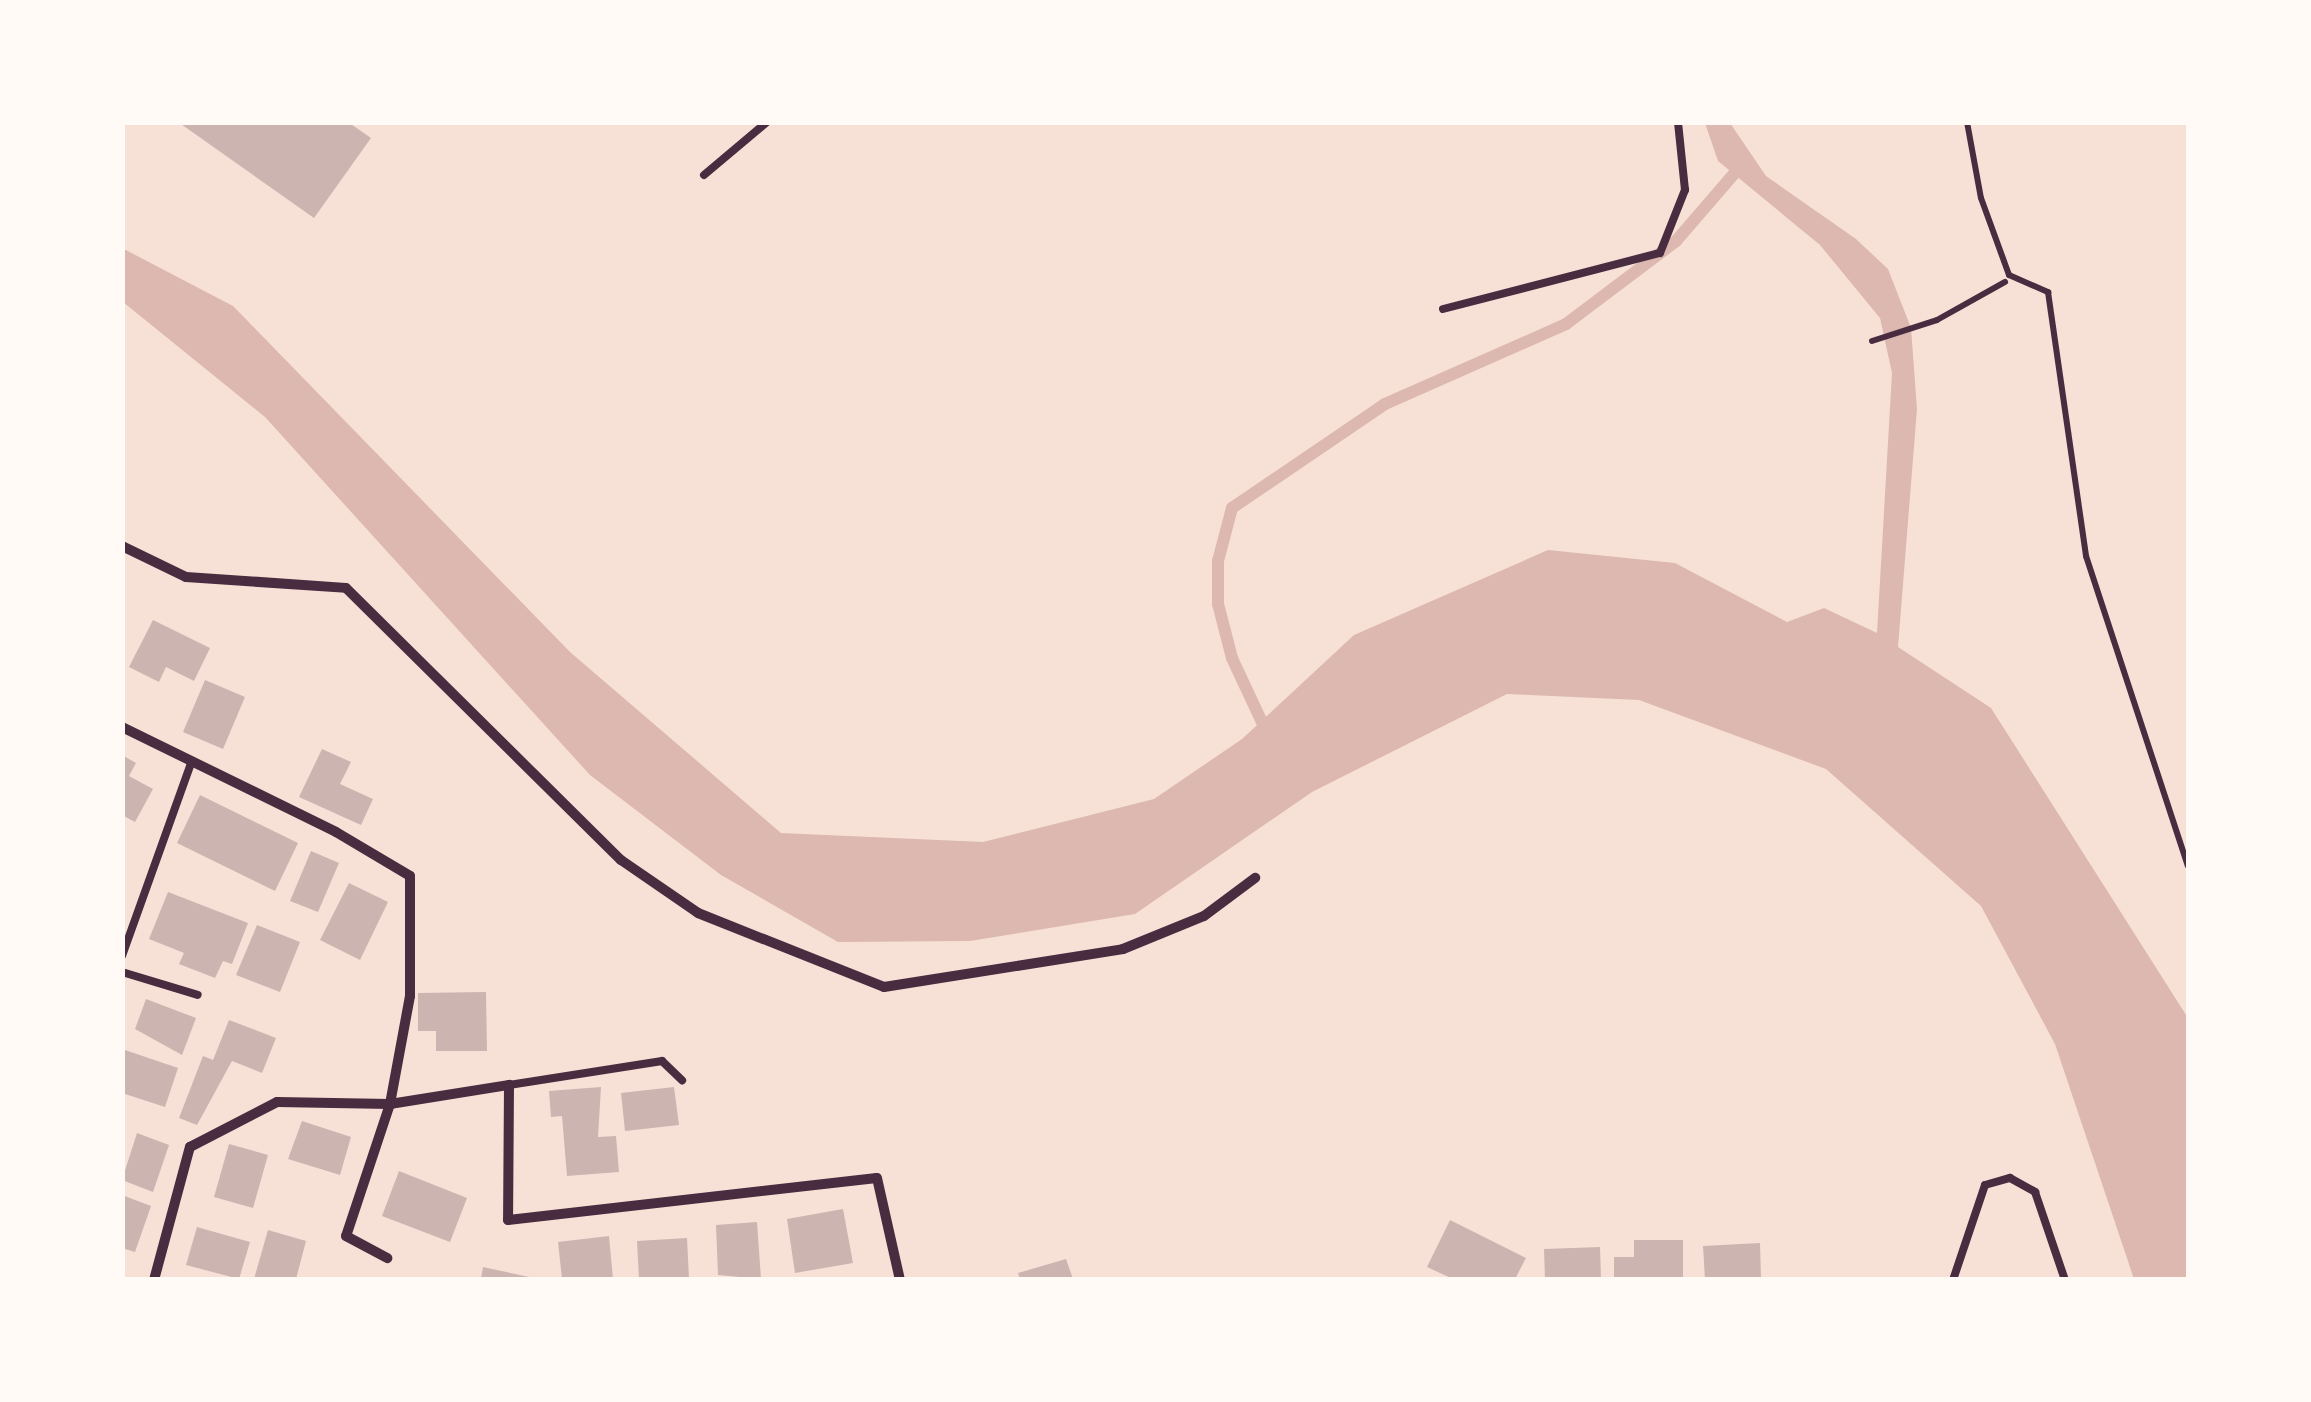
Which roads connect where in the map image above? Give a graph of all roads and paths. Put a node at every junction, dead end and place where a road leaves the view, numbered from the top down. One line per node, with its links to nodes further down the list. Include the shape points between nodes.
1 (767, 122): 4 (lane)
2 (1678, 122): 6 (lane, via 1686,190 1660,253)
3 (1967, 122): 11 (path, via 1981,198 2009,276 2048,292 2086,556)
4 (704, 176)
5 (2005, 282): 7 (path, via 1924,325)
6 (1443, 309)
7 (1872, 341)
8 (122, 546): 12 (street, via 186,577 346,588 621,860 698,914 884,988 1123,949 1204,916)
9 (122, 727): 10 (street)
10 (192, 760): 13 (lane); 18 (street, via 410,876 410,996)
11 (2188, 866)
12 (1256, 878)
13 (122, 956)
14 (122, 972): 15 (lane)
15 (198, 995)
16 (682, 1080): 17 (lane, via 662,1061)
17 (509, 1085): 18 (street); 21 (street, via 508,1220 878,1178)
18 (390, 1104): 19 (street, via 346,1236); 20 (street, via 277,1102 190,1147)
19 (387, 1258)
20 (154, 1280)
21 (900, 1280)
22 (1953, 1280): 23 (lane, via 1985,1185 2010,1178 2035,1192)
23 (2065, 1280)

